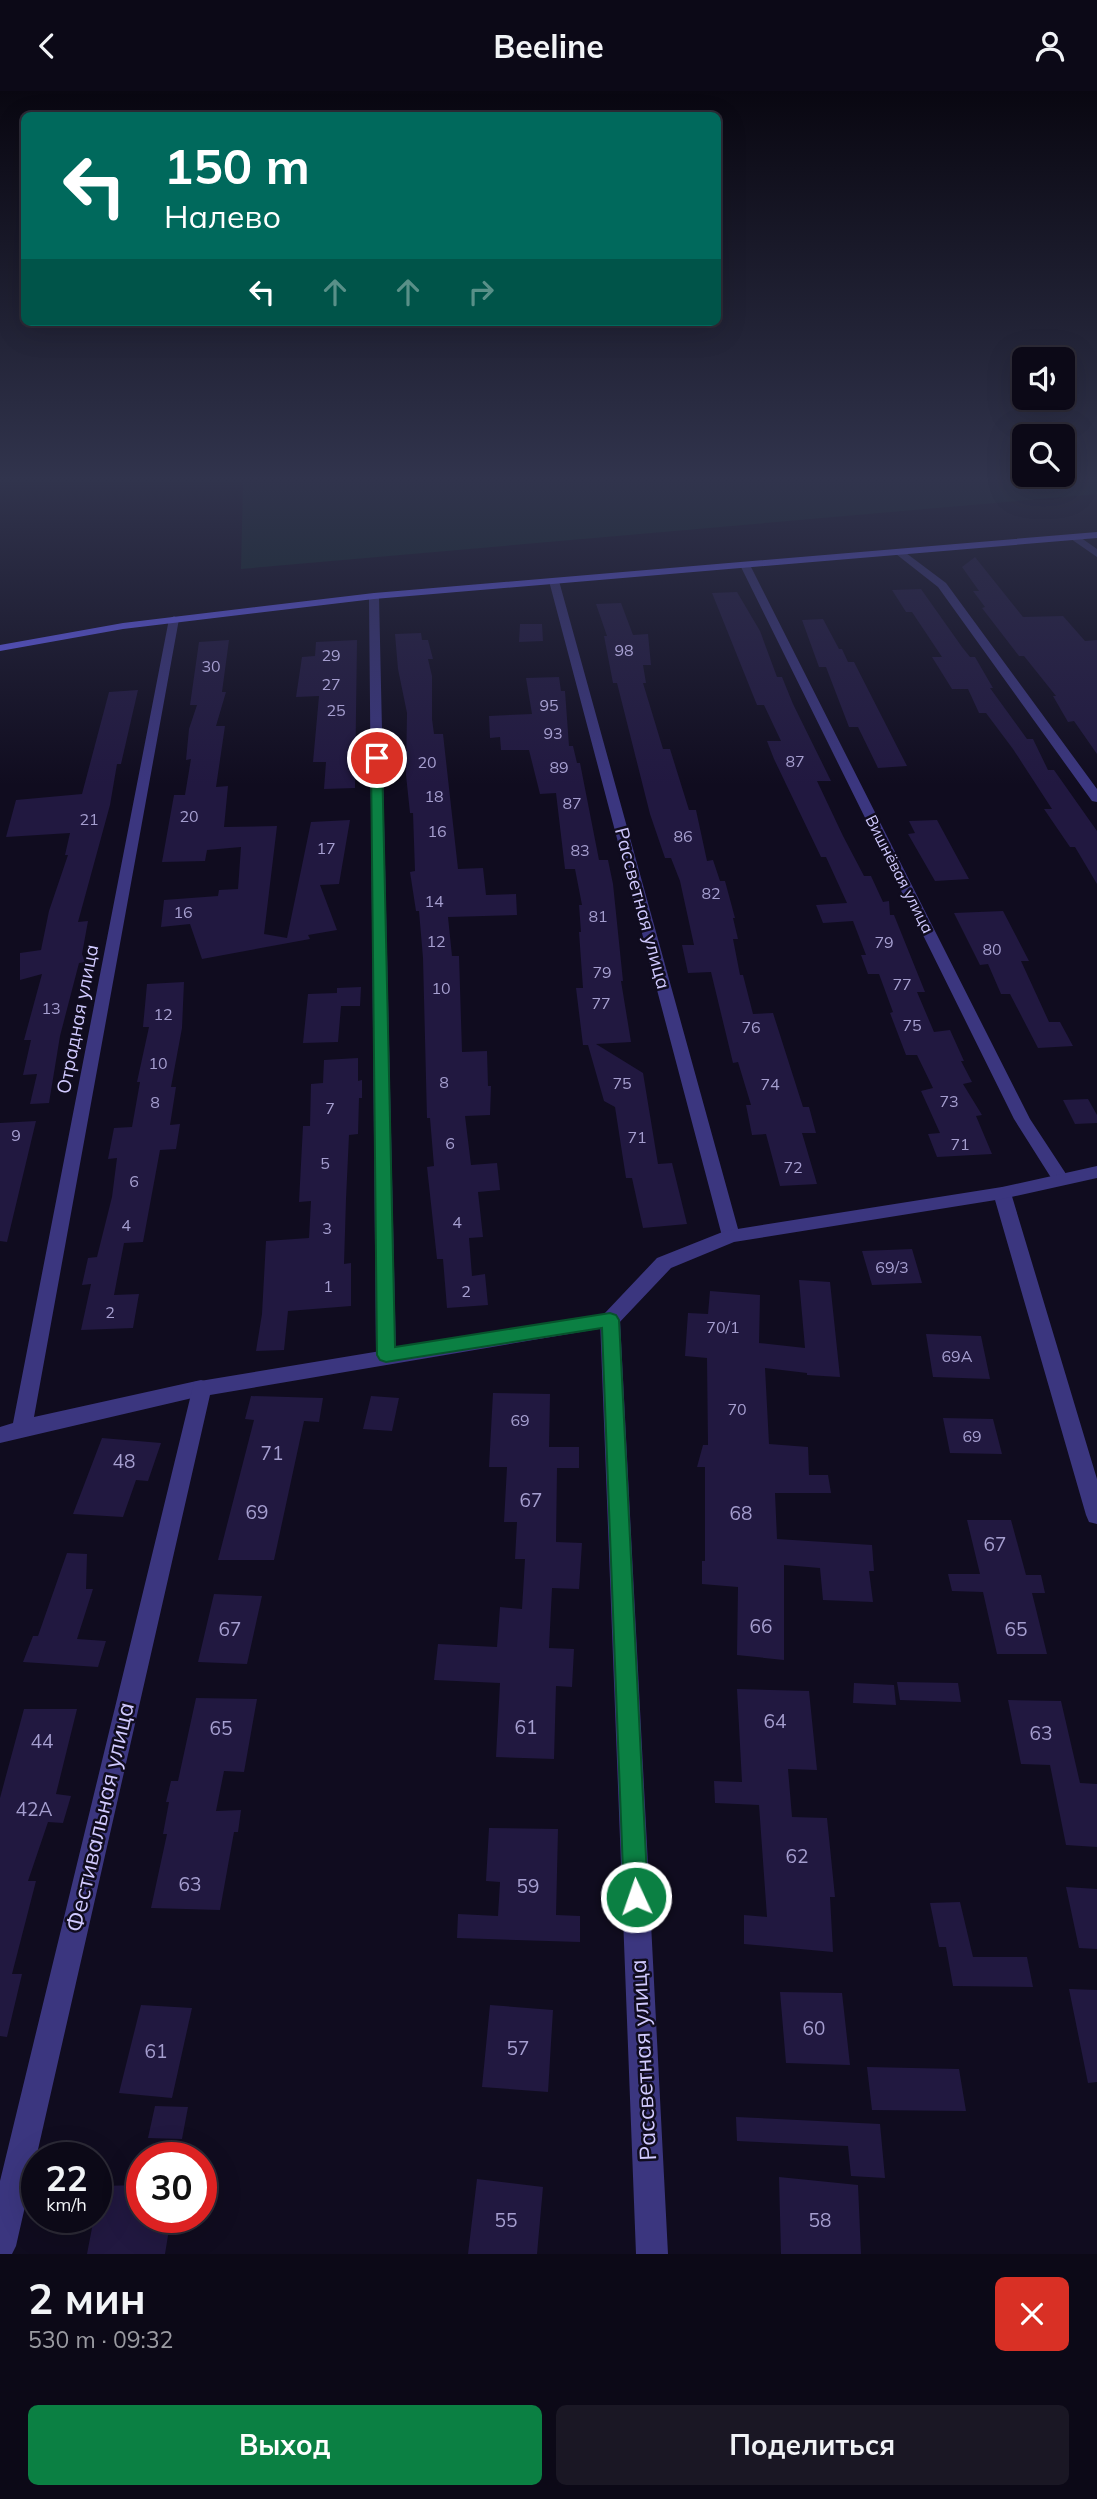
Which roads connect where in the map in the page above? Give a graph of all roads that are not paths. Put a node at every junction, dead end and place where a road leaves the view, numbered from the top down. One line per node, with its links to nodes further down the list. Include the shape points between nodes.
1 (510, 584): 5 (main road)
2 (555, 584): 12 (street, Рассветная улица)
3 (754, 584): 10 (street, Вишнёвая улица, via 1022,1119)
4 (941, 584): 8 (street)
5 (374, 596): 6 (main road); 14 (street)
6 (174, 619): 7 (main road); 16 (street, Отрадная улица)
7 (0, 648)
8 (1097, 798)
9 (1097, 1172): 10 (street)
10 (1061, 1180): 11 (street)
11 (1002, 1193): 12 (street); 18 (street)
12 (731, 1236): 13 (street, via 664,1263)
13 (610, 1320): 14 (street); 20 (street, Рассветная улица)
14 (386, 1355): 15 (street)
15 (201, 1388): 16 (street); 19 (street, Фестивальная улица)
16 (22, 1428): 17 (street)
17 (0, 1435)
18 (1097, 1515)
19 (0, 2246)
20 (652, 2254)

